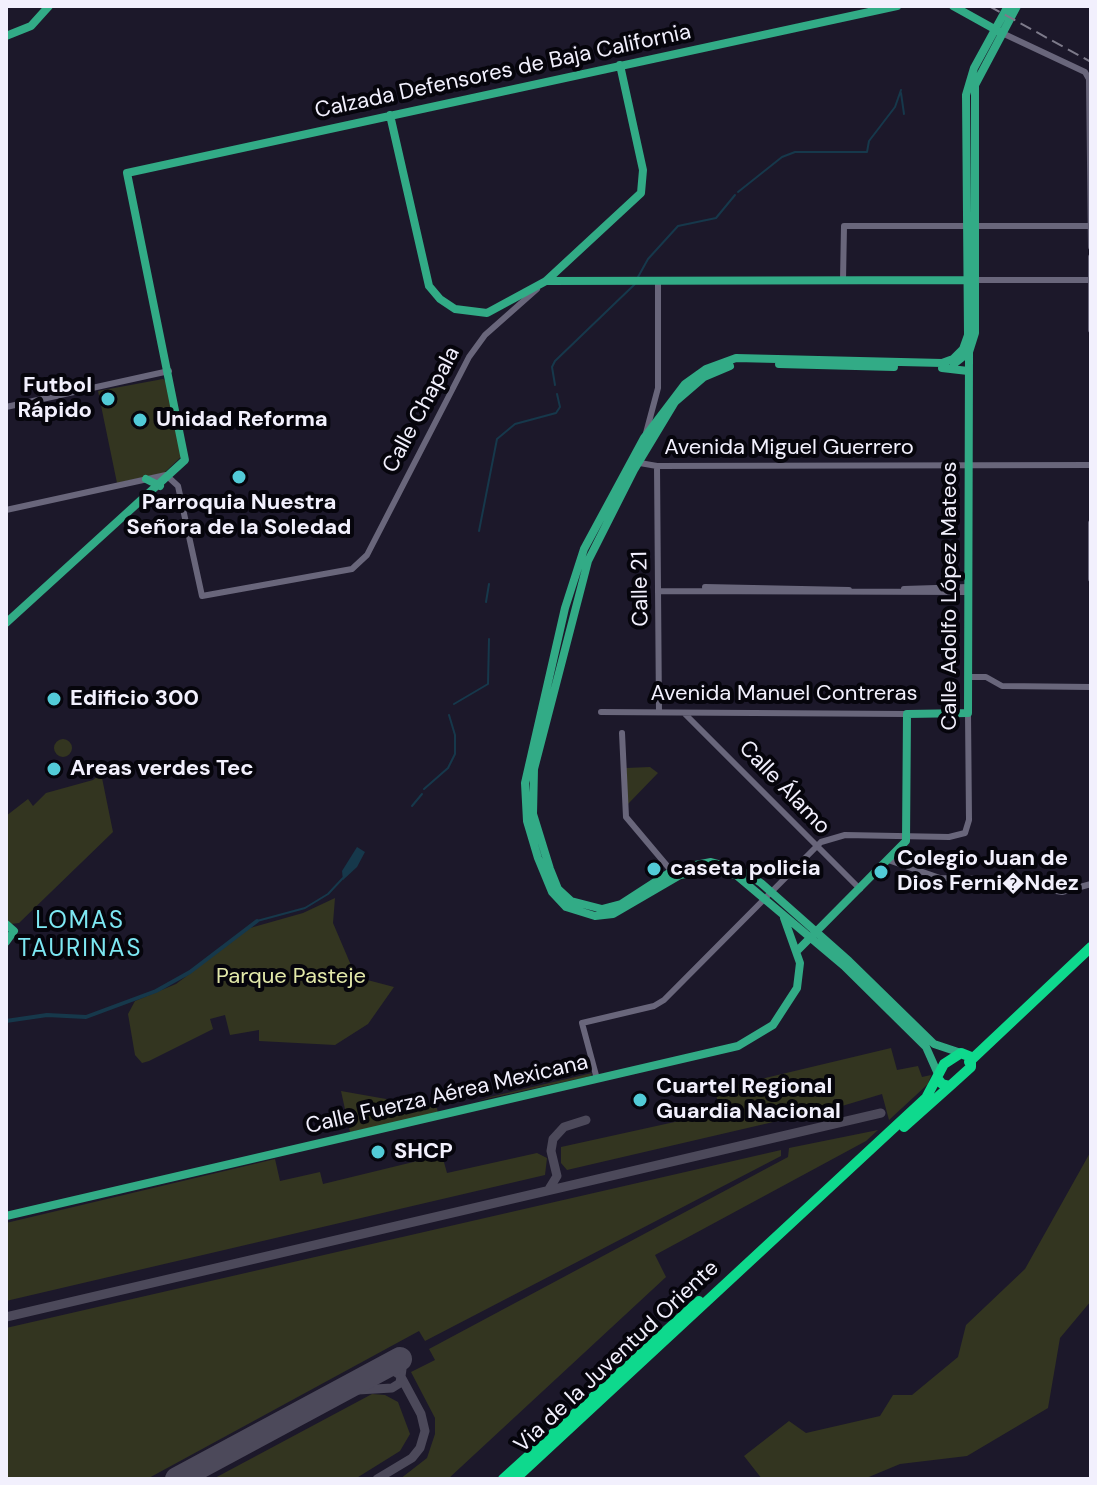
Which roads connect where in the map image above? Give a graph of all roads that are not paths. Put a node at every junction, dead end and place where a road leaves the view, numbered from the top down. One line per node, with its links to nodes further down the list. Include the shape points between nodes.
1 (49, 6): 7 (main road, via 31,26)
2 (897, 6): 8 (main road, Calzada Defensores de Baja California)
3 (953, 6): 6 (main road)
4 (1008, 6): 6 (main road)
5 (1017, 6): 6 (main road)
6 (999, 31): 10 (main road, via 968,85); 11 (street, via 1085,72 1089,79)
7 (6, 36)
8 (620, 65): 9 (main road, Calzada Defensores de Baja California); 17 (main road, Calle Chapala, via 644,183 638,197)
9 (390, 115): 17 (main road, via 424,271 440,299 464,313 487,313); 22 (main road, Calzada Defensores de Baja California, via 127,173)
10 (970, 226): 11 (street); 14 (street, via 844,226); 15 (main road)
11 (1091, 226): 12 (street)
12 (1091, 247)
13 (1091, 257): 16 (street)
14 (843, 280): 15 (main road); 18 (main road)
15 (972, 280): 16 (street); 20 (main road, Calle Adolfo López Mateos, via 975,333); 25 (main road, via 968,340 953,359 727,361 685,384)
16 (1091, 280): 19 (street)
17 (546, 281): 18 (main road); 30 (street, Calle Chapala, via 473,350 352,569 208,598 199,594 178,486)
18 (658, 282): 25 (street, via 658,388)
19 (1091, 330)
20 (969, 352): 21 (main road); 23 (main road, Calle Adolfo López Mateos)
21 (942, 368): 23 (main road); 26 (main road, via 755,362 724,367 681,395)
22 (169, 371): 24 (street); 30 (main road, via 186,455)
23 (968, 371): 29 (main road, Calle Adolfo López Mateos)
24 (6, 407)
25 (644, 438): 26 (main road)
26 (634, 462): 28 (street, Avenida Miguel Guerrero); 51 (main road, via 579,588 534,769 532,798 554,880 575,903 611,907)
27 (1091, 465): 29 (street, Avenida Miguel Guerrero)
28 (657, 466): 29 (street, Avenida Miguel Guerrero); 36 (street, Calle 21)
29 (967, 466): 37 (main road, Calle Adolfo López Mateos)
30 (170, 477): 31 (street); 32 (main road)
31 (146, 479): 32 (main road); 33 (street)
32 (160, 486): 38 (main road)
33 (6, 510)
34 (1090, 525): 35 (street)
35 (1091, 579)
36 (659, 589): 37 (street); 42 (street, Calle 21)
37 (968, 589): 39 (main road, Calle Adolfo López Mateos)
38 (6, 623)
39 (968, 677): 40 (street, via 988,677 1002,686); 44 (main road, Calle Adolfo López Mateos)
40 (1091, 687)
41 (601, 712): 42 (street, Avenida Manuel Contreras)
42 (659, 712): 43 (street, Avenida Manuel Contreras)
43 (683, 712): 45 (street, Avenida Manuel Contreras); 48 (street, Calle Álamo)
44 (968, 713): 45 (main road, Avenida Manuel Contreras); 47 (street, Calle Adolfo López Mateos, via 967,831)
45 (907, 714): 47 (main road)
46 (622, 733): 49 (street, via 626,817)
47 (907, 838): 48 (street, via 845,835); 50 (main road)
48 (815, 846): 53 (street, Calle Álamo); 54 (street)
49 (653, 852): 51 (street); 51 (street)
50 (888, 860): 52 (street, via 940,878 985,879 1062,892); 53 (main road)
51 (672, 875): 54 (main road, via 719,863 749,874)
52 (1091, 884)
53 (860, 889): 57 (main road)
54 (768, 895): 55 (main road); 57 (main road); 67 (street, via 659,1004 582,1023)
55 (784, 915): 57 (main road); 60 (main road, Calle Fuerza Aérea Mexicana)
56 (6, 924): 58 (main road, via 14,931)
57 (812, 936): 60 (main road); 64 (main road, via 861,972 934,1044); 66 (main road, via 926,1047)
58 (6, 942)
59 (1091, 949): 61 (highway); 65 (highway)
60 (797, 951): 62 (main road, Calle Fuerza Aérea Mexicana, via 797,988)
61 (1024, 1011): 64 (highway); 69 (highway)
62 (773, 1025): 63 (main road); 67 (main road, Calle Fuerza Aérea Mexicana, via 738,1046)
63 (774, 1038)
64 (963, 1053): 65 (highway, via 971,1057); 66 (highway, via 944,1064)
65 (971, 1067): 68 (highway)
66 (938, 1077): 68 (highway); 69 (highway, via 926,1098)
67 (597, 1079): 70 (main road, Calle Fuerza Aérea Mexicana)
68 (950, 1086): 71 (highway)
69 (883, 1137): 71 (highway)
70 (6, 1216)
71 (749, 1266): 72 (highway, Via de la Juventud Oriente); 75 (highway, Via de la Juventud Oriente)
72 (730, 1279): 73 (highway, via 675,1319); 74 (highway, Via de la Juventud Oriente)
73 (503, 1479)
74 (515, 1479)
75 (524, 1479)

